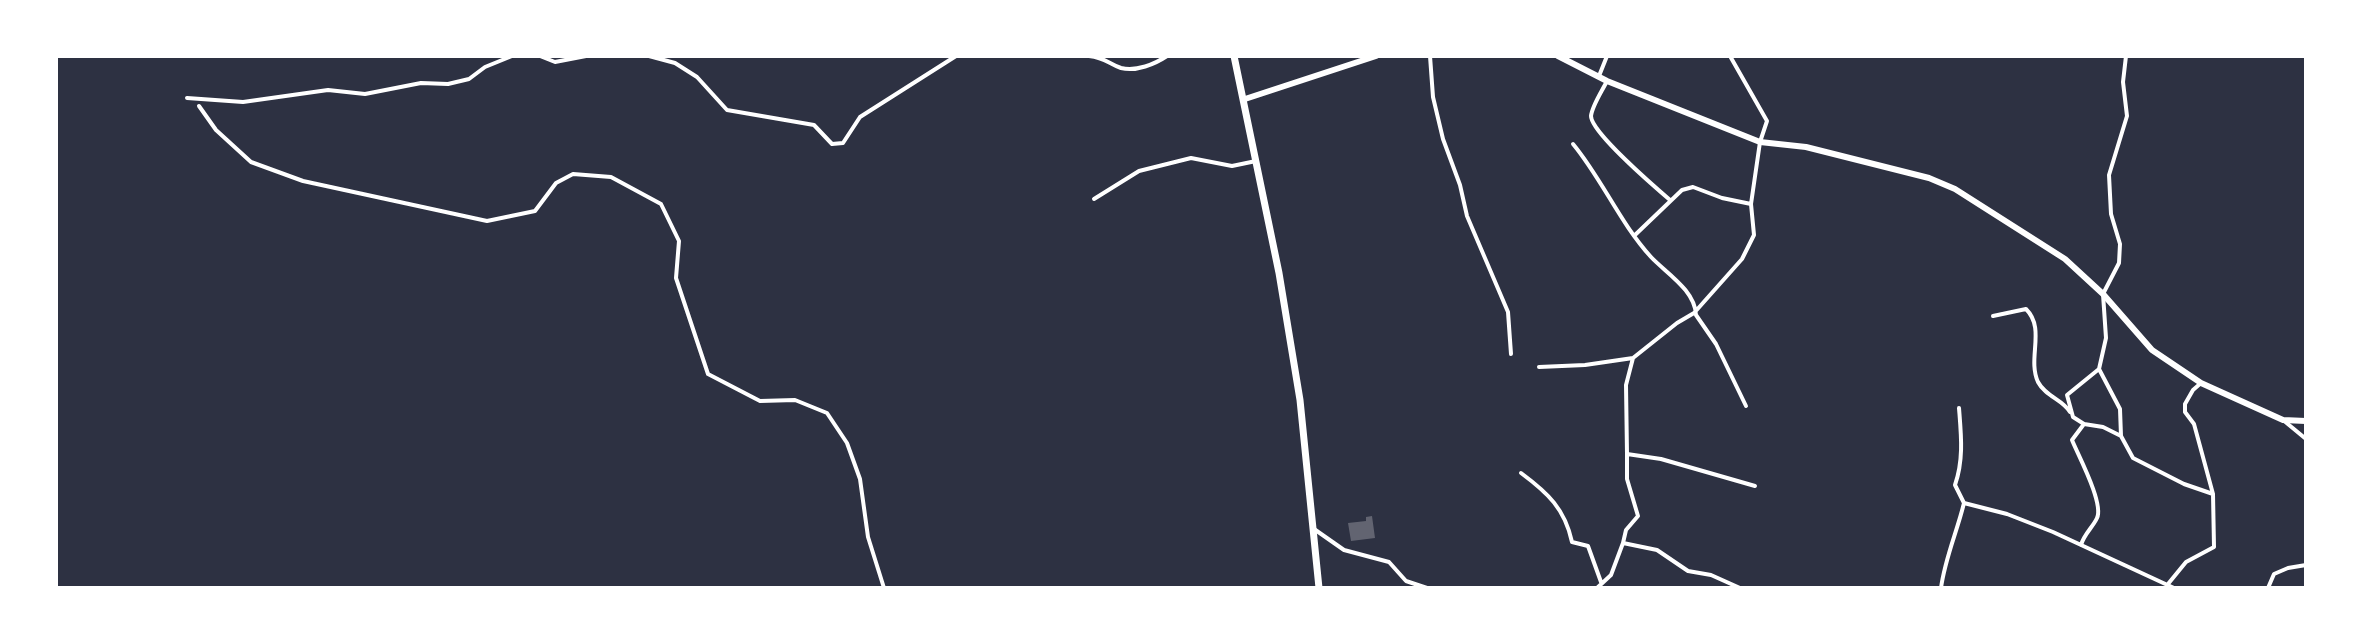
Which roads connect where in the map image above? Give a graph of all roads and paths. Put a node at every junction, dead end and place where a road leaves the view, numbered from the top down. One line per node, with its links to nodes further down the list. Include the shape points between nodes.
1 (512, 56): 17 (street, via 448,84 421,83 365,94 328,90 243,102)
2 (540, 56): 3 (street, via 555,62)
3 (586, 56)
4 (649, 56): 5 (street, via 675,63 697,77 727,110 814,125 832,144 843,143 860,117)
5 (956, 56)
6 (1089, 56): 7 (street, via 1136,69)
7 (1167, 56)
8 (1234, 56): 18 (highway)
9 (1376, 56): 18 (main road)
10 (1430, 56): 30 (street, via 1443,139 1467,216 1508,312)
11 (1558, 56): 15 (main road)
12 (1607, 56): 15 (street)
13 (1730, 56): 20 (street, via 1767,121)
14 (2126, 56): 27 (street, via 2127,116 2109,175 2119,263)
15 (1599, 76): 16 (main road)
16 (1607, 81): 20 (main road); 24 (street, via 1591,114 1594,124)
17 (187, 98)
18 (1245, 99): 22 (highway)
19 (199, 106): 54 (street, via 251,162 303,181 487,221 535,211 556,183 573,174 611,177 661,204 679,241 676,278 708,374 760,401 795,400 827,413 847,443 860,479 868,537)
20 (1760, 142): 25 (street); 27 (main road, via 1806,147 1942,183 2065,259)
21 (1573, 144): 26 (street)
22 (1256, 161): 23 (street, via 1232,166 1191,158 1165,164 1139,171); 48 (highway, via 1300,400)
23 (1094, 199)
24 (1670, 200): 25 (street, via 1693,187); 26 (street)
25 (1751, 204): 28 (street, via 1755,225 1749,247)
26 (1635, 235): 28 (street)
27 (2103, 294): 33 (street, via 2106,338); 34 (main road, via 2152,350)
28 (1696, 309): 31 (street); 35 (street)
29 (1993, 316): 37 (street, via 2026,309 2034,317 2038,381)
30 (1511, 354)
31 (1633, 358): 32 (street); 43 (street, via 1626,385)
32 (1539, 367)
33 (2099, 369): 37 (street, via 2067,395); 41 (street, via 2120,409)
34 (2201, 383): 38 (main road); 46 (street, via 2185,412 2194,424)
35 (1746, 406)
36 (1959, 408): 47 (street, via 1960,470 1955,485)
37 (2073, 417): 40 (street)
38 (2283, 420): 39 (main road); 42 (street)
39 (2306, 421)
40 (2084, 424): 41 (street); 50 (street, via 2072,440 2093,487 2097,517)
41 (2121, 436): 46 (street, via 2133,458)
42 (2306, 439)
43 (1627, 454): 45 (street); 49 (street, via 1627,479 1638,516)
44 (1521, 473): 52 (street, via 1543,489 1567,520 1572,542 1588,546)
45 (1755, 486)
46 (2213, 494): 53 (street, via 2214,547 2186,562)
47 (1964, 503): 50 (street, via 2007,514); 59 (street)
48 (1314, 529): 55 (highway); 56 (street, via 1344,550 1389,562 1406,581)
49 (1623, 543): 52 (street, via 1611,575); 58 (street, via 1657,550 1688,571)
50 (2081, 545): 53 (street)
51 (2306, 565): 61 (street, via 2274,574)
52 (1601, 582): 57 (street)
53 (2168, 584): 60 (street)
54 (884, 588)
55 (1319, 588)
56 (1427, 588)
57 (1597, 588)
58 (1740, 588)
59 (1941, 588)
60 (2174, 588)
61 (2268, 588)

